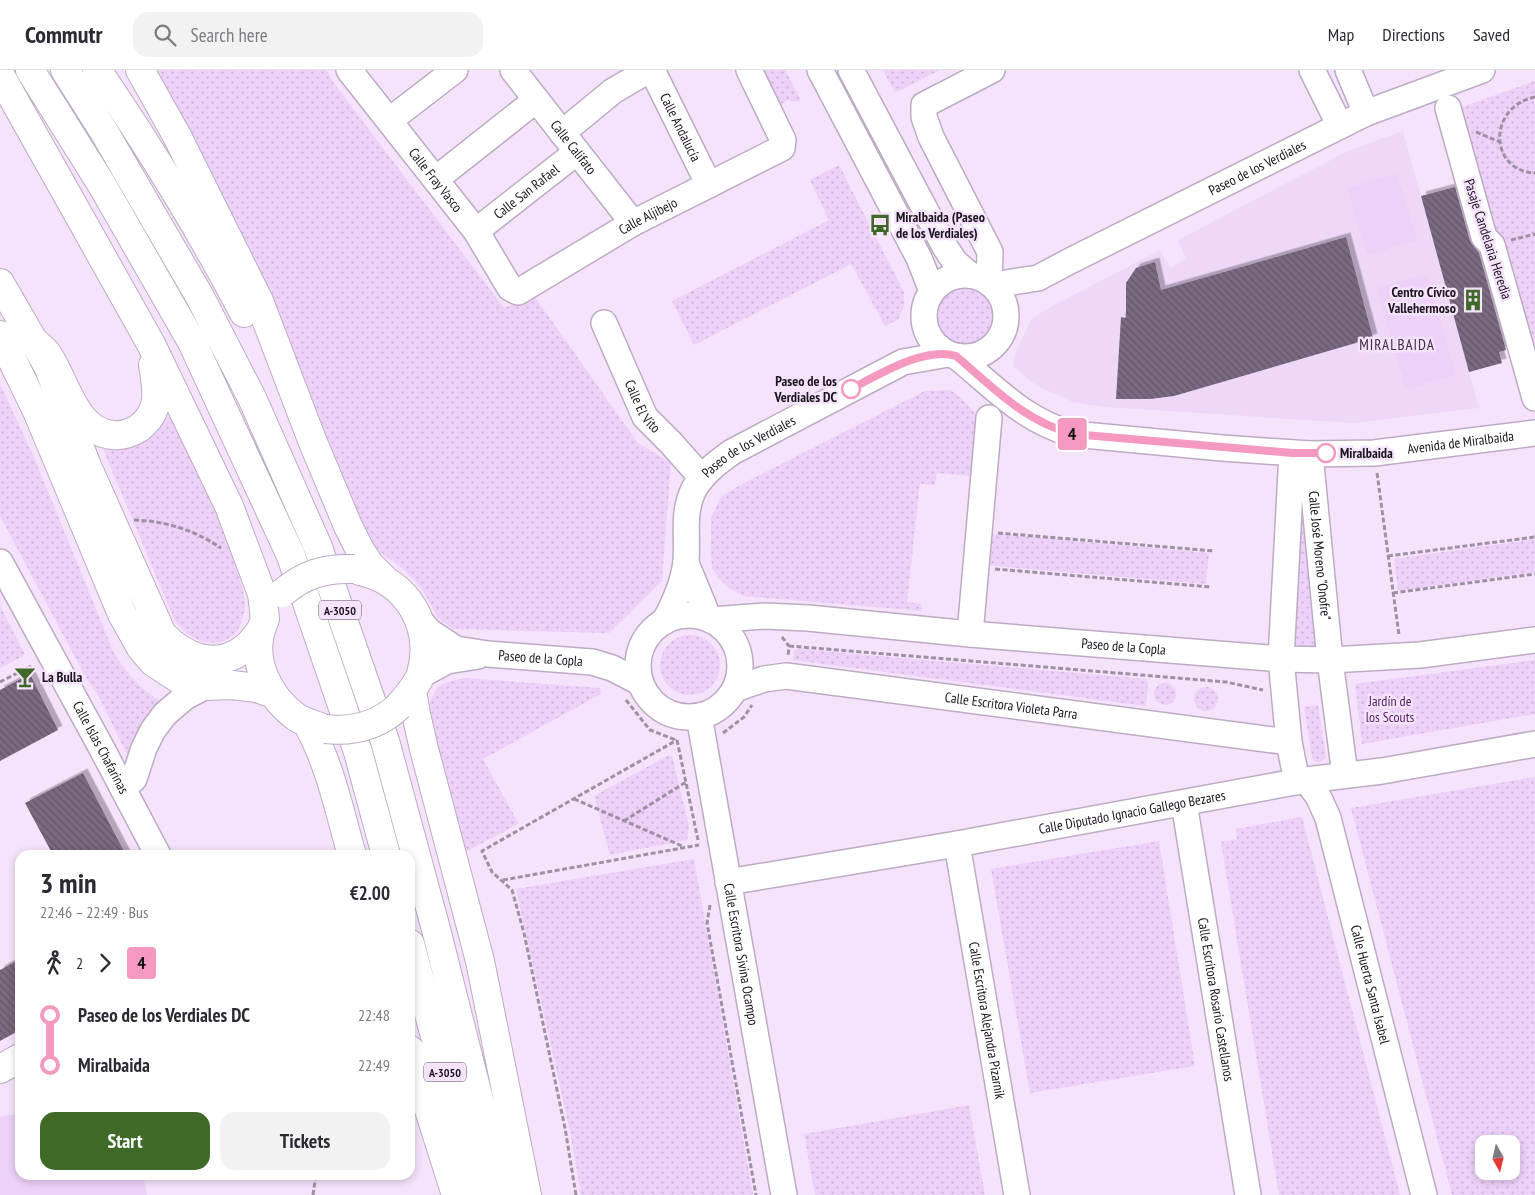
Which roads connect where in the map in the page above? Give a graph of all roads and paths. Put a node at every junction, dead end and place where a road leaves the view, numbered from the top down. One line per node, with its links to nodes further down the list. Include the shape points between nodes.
1 (30, 70): 101 (main road, A-3050, via 102,185 192,342 291,556 358,752)
2 (65, 70): 102 (main road, A-3050, via 200,297 252,398 318,546 385,741)
3 (97, 70): 46 (main road, via 223,273)
4 (140, 70): 46 (main road, via 259,301)
5 (349, 70): 21 (street, Calle Fray Vasco)
6 (455, 70): 21 (street)
7 (513, 70): 18 (street, Calle Califato)
8 (651, 70): 23 (street, Calle San Rafael, via 613,91); 26 (street, Calle Andalucía)
9 (749, 70): 26 (street, Calle Aljibejo, via 783,140 782,148)
10 (820, 70): 33 (street, via 919,258)
11 (851, 70): 30 (street, via 944,247 955,262)
12 (992, 70): 30 (street, via 924,106 931,137 990,252)
13 (1312, 70): 22 (street)
14 (1348, 70): 20 (street)
15 (1482, 70): 20 (street, Paseo de los Verdiales)
16 (0, 75): 39 (main road)
17 (1535, 97): 24 (path, via 1512,107 1500,129 1500,142 1511,163)
18 (536, 100): 23 (street, Calle Califato); 25 (street)
19 (1448, 108): 42 (street, Pasaje Candelaria Heredia, via 1484,237 1492,245)
20 (1366, 113): 22 (street, Paseo de los Verdiales)
21 (390, 120): 25 (street, Calle Fray Vasco)
22 (1340, 126): 29 (street, Paseo de los Verdiales)
23 (570, 142): 27 (street, Calle Califato); 28 (street, Calle San Rafael)
24 (1534, 174)
25 (436, 179): 28 (street, Calle Fray Vasco)
26 (709, 185): 27 (street, Calle Aljibejo)
27 (633, 223): 32 (street, Calle Aljibejo)
28 (476, 231): 32 (street, Calle Fray Vasco, via 510,288)
29 (1038, 278): 30 (street, Paseo de los Verdiales); 36 (street, Paseo de los Verdiales, via 1018,303)
30 (984, 281): 33 (street, via 956,276 942,282); 36 (street, via 1002,296 1006,310)
31 (0, 283): 38 (main road)
32 (518, 292)
33 (932, 292): 35 (street, via 926,303)
34 (604, 323): 49 (street, Calle El Vito, via 645,417)
35 (926, 329): 40 (street, via 938,348); 41 (street, Paseo de los Verdiales)
36 (1002, 333): 40 (street, via 989,350 978,355 967,358); 43 (street, via 996,358)
37 (0, 335): 77 (main road, via 37,411 122,614 141,648 166,672 182,681)
38 (35, 342): 39 (main road, via 48,354 81,417 97,431 117,436 136,430 152,414 157,399); 66 (main road, via 162,634 173,646 192,656 222,659 247,647)
39 (151, 344): 66 (main road, via 229,506 262,594)
40 (952, 355): 41 (street, Paseo de los Verdiales); 43 (street, Avenida de Miralbaida)
41 (903, 362): 49 (street, Paseo de los Verdiales, via 732,452)
42 (1535, 398)
43 (1007, 400): 47 (street, Avenida de Miralbaida, via 1040,422 1073,434)
44 (989, 418): 51 (street)
45 (1535, 433): 48 (street, Avenida de Miralbaida)
46 (312, 440): 60 (main road, via 360,550)
47 (1301, 453): 48 (street, Avenida de Miralbaida); 72 (street, Calle José Moreno "Onofre"); 73 (street, Calle José Moreno "Onofre")
48 (1374, 453): 55 (path)
49 (702, 478): 57 (street, Paseo de los Verdiales, via 688,504)
50 (128, 520): 54 (path, via 149,520 188,529)
51 (979, 531): 53 (path); 58 (street)
52 (1535, 537): 55 (path)
53 (1214, 551)
54 (226, 553)
55 (1388, 556): 62 (path)
56 (0, 562): 90 (street, Calle Islas Chafarinas)
57 (686, 562): 63 (street, Paseo de los Verdiales); 65 (street, Paseo de los Verdiales, via 676,598)
58 (976, 567): 61 (path); 67 (street)
59 (1535, 574): 62 (path)
60 (384, 578): 64 (main road, via 409,599); 66 (main road, bridge, via 354,569 306,576 282,593)
61 (1211, 587)
62 (1393, 593): 71 (path)
63 (710, 619): 65 (street, via 686,615); 67 (street, Paseo de la Copla, via 808,618); 79 (street, via 723,627 738,649 740,663)
64 (420, 621): 70 (street, Paseo de la Copla, via 430,632 456,649); 80 (main road, via 424,645)
65 (664, 622): 68 (street)
66 (263, 625): 81 (main road, via 258,645 261,666 266,683)
67 (970, 634): 72 (street, Paseo de la Copla)
68 (646, 640): 74 (street, Paseo de la Copla); 78 (street)
69 (1535, 640): 71 (street, Paseo de la Copla)
70 (488, 654): 74 (street, Paseo de la Copla); 80 (street, Paseo de la Copla, via 447,661)
71 (1402, 656): 73 (street, Paseo de la Copla)
72 (1281, 659): 73 (street, Paseo de la Copla); 85 (street, Calle Huerta Santa Isabel)
73 (1330, 660): 87 (street)
74 (592, 662): 78 (street, Paseo de la Copla, via 612,668)
75 (35, 664): 76 (path)
76 (0, 682)
77 (206, 686): 81 (main road, via 232,685); 90 (street, via 185,697 165,714 144,748 134,779)
78 (631, 689): 82 (street, via 648,696 671,713); 84 (path, via 650,730)
79 (735, 689): 82 (street, via 714,710); 85 (street, Calle Escritora Violeta Parra, via 764,679 786,676)
80 (411, 690): 83 (main road, bridge, via 390,714 361,728 337,730); 117 (main road, via 480,961)
81 (274, 694): 83 (main road, via 296,717)
82 (699, 716): 106 (street, Calle Escritora Sivina Ocampo)
83 (316, 726): 93 (main road)
84 (676, 740): 89 (path); 91 (path)
85 (1289, 742): 88 (street, Calle Huerta Santa Isabel)
86 (1535, 744): 87 (street, Calle Diputado Ignacio Gallego Bezares)
87 (1346, 775): 88 (street, Calle Diputado Ignacio Gallego Bezares)
88 (1301, 781): 92 (street, Calle Diputado Ignacio Gallego Bezares); 123 (street, Calle Huerta Santa Isabel, via 1318,796 1328,818)
89 (686, 782): 94 (path); 96 (path)
90 (122, 787): 98 (street, Calle Islas Chafarinas)
91 (574, 799): 94 (path); 105 (path, via 482,851 492,872)
92 (1184, 803): 95 (street, Calle Diputado Ignacio Gallego Bezares); 122 (street, Calle Escritora Rosario Castellanos)
93 (342, 820): 99 (main road); 100 (main road)
94 (624, 821): 97 (path)
95 (957, 844): 106 (street, Calle Diputado Ignacio Gallego Bezares); 121 (street, Calle Escritora Alejandra Pizarnik)
96 (699, 845): 97 (path); 104 (path)
97 (684, 848): 105 (path)
98 (155, 850)
99 (339, 850)
100 (351, 850)
101 (385, 850)
102 (415, 850)
103 (415, 852): 116 (main road, A-3050)
104 (701, 854)
105 (502, 880): 118 (path, via 512,890 524,933)
106 (728, 882): 120 (street, Calle Escritora Sivina Ocampo)
107 (711, 900): 119 (path, via 707,923)
108 (415, 962): 115 (main road, A-3050)
109 (15, 1061): 111 (main road)
110 (415, 1066): 114 (main road)
111 (0, 1069)
112 (315, 1180): 113 (path)
113 (313, 1195)
114 (456, 1195)
115 (478, 1195)
116 (503, 1195)
117 (527, 1195)
118 (576, 1195)
119 (756, 1195)
120 (784, 1195)
121 (1017, 1195)
122 (1248, 1195)
123 (1424, 1195)

